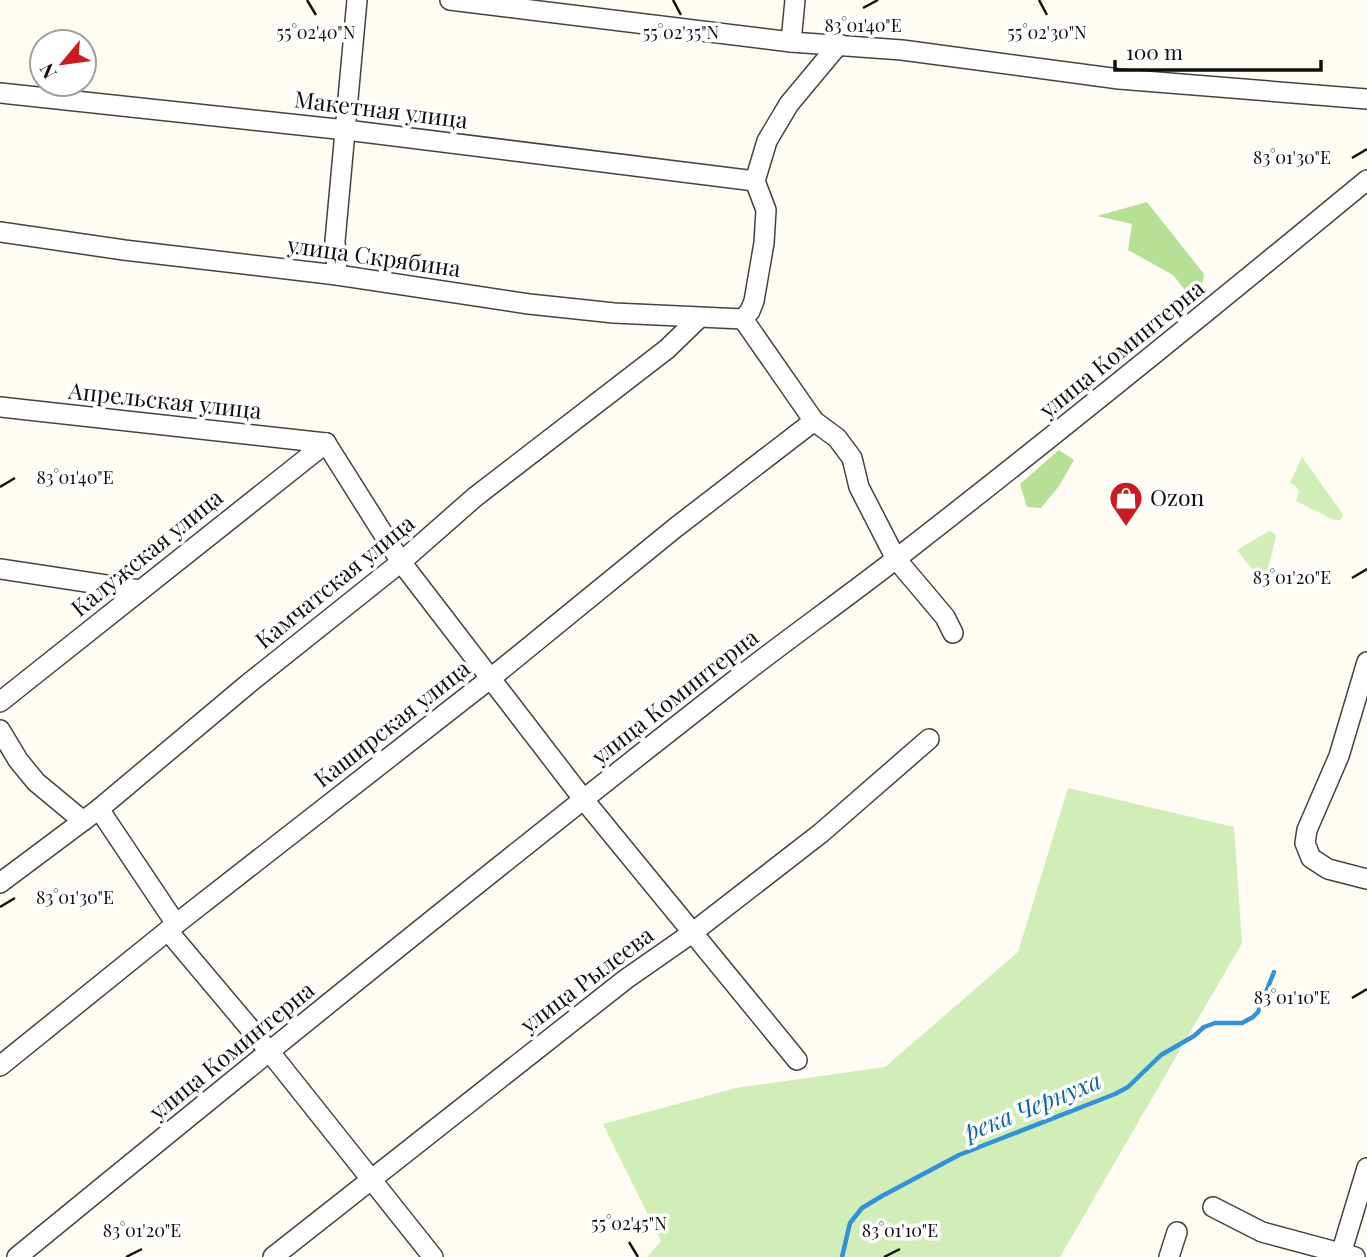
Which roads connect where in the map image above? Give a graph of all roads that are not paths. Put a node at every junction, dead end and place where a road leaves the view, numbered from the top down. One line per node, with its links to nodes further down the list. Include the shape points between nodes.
1 (357, 0): 8 (street)
2 (450, 0): 4 (street)
3 (795, 0): 4 (street)
4 (791, 42): 5 (street)
5 (839, 44): 7 (street, via 1119,79); 10 (street, via 789,104 766,141)
6 (0, 93): 8 (street, Макетная улица)
7 (1367, 99)
8 (346, 130): 10 (street, Макетная улица); 12 (street, via 335,240)
9 (1367, 180): 18 (street, улица Коминтерна)
10 (755, 181): 14 (street, via 766,210 764,243 754,301)
11 (0, 232): 12 (street, улица Скрябина)
12 (337, 275): 13 (street, улица Скрябина, via 529,304)
13 (699, 318): 14 (street, улица Скрябина); 19 (street, Камчатская улица, via 656,358 475,497)
14 (743, 319): 16 (street)
15 (0, 407): 17 (street, Апрельская улица)
16 (814, 421): 18 (street, via 837,438 852,458 859,487); 24 (street, Каширская улица)
17 (326, 443): 19 (street); 21 (street, Калужская улица)
18 (896, 559): 22 (street); 28 (street, улица Коминтерна)
19 (401, 562): 24 (street); 29 (street, Камчатская улица)
20 (0, 569): 21 (street)
21 (139, 590): 25 (street, Калужская улица)
22 (953, 633)
23 (1367, 662): 30 (street, via 1339,756 1305,843 1311,858 1328,869)
24 (491, 678): 28 (street); 32 (street, Каширская улица)
25 (0, 702)
26 (0, 730): 29 (street, via 36,782)
27 (929, 739): 33 (street, улица Рылеева, via 821,833)
28 (584, 800): 33 (street); 34 (street, улица Коминтерна)
29 (91, 815): 31 (street, Камчатская улица); 32 (street)
30 (1367, 879)
31 (0, 883)
32 (172, 928): 34 (street); 36 (street, Каширская улица)
33 (692, 933): 35 (street); 38 (street, улица Рылеева, via 626,979)
34 (269, 1051): 38 (street); 42 (street, улица Коминтерна)
35 (797, 1060)
36 (0, 1066)
37 (1367, 1168): 41 (street)
38 (372, 1178): 43 (street, улица Рылеева); 44 (street)
39 (1213, 1208): 41 (street, via 1262,1232)
40 (1177, 1232): 45 (street)
41 (1345, 1256)
42 (18, 1257)
43 (273, 1257)
44 (433, 1257)
45 (1169, 1257)

